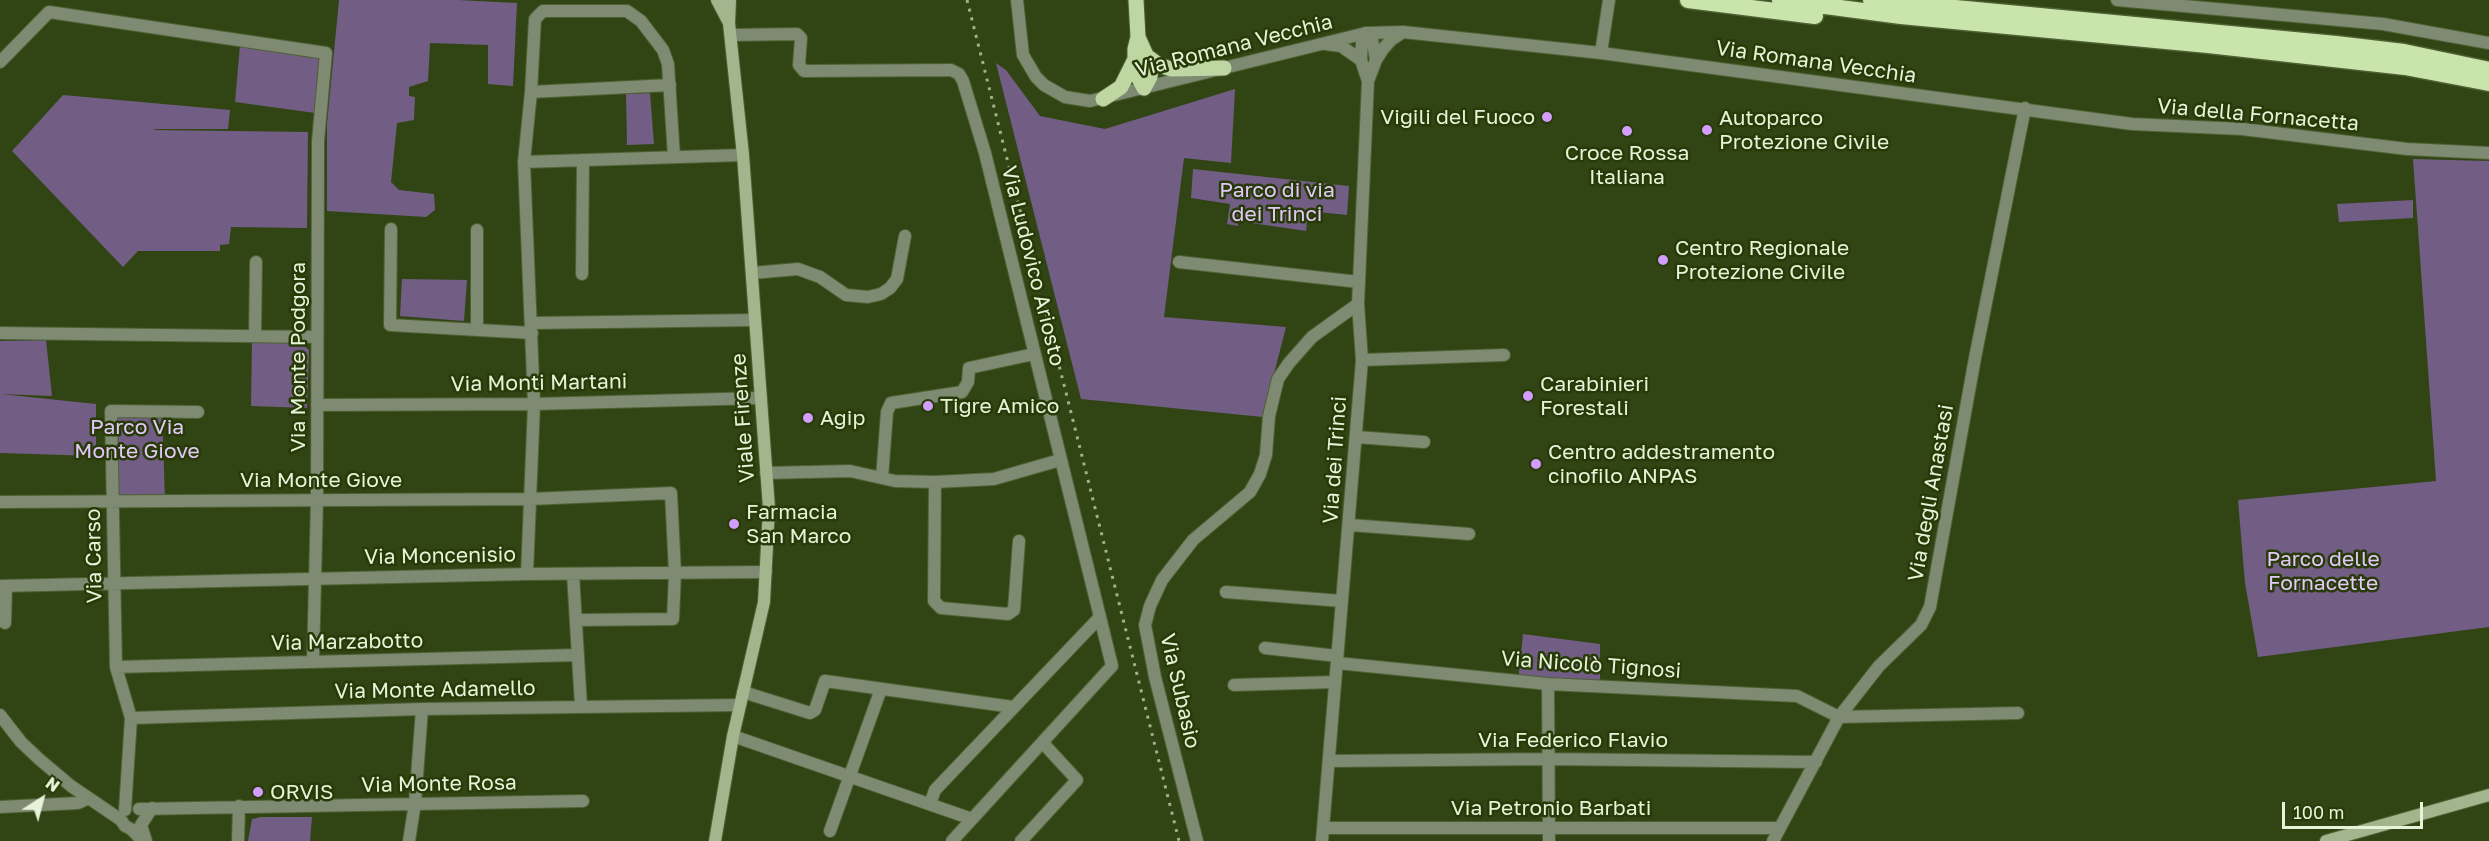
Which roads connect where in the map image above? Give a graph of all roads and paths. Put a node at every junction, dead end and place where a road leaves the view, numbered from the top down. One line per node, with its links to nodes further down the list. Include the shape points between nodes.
1 (717, 0): 11 (main road, Viale Firenze)
2 (730, 0): 11 (main road, Viale Firenze)
3 (1017, 0): 28 (street, Via Romana Vecchia, via 1023,55 1036,77 1065,97)
4 (1136, 0): 17 (main road)
5 (1609, 0): 16 (street)
6 (1688, 0): 10 (highway, via 1860,20)
7 (1780, 0): 10 (highway)
8 (1871, 0): 22 (highway, via 2336,44 2404,52)
9 (2117, 0): 15 (street, via 2383,24)
10 (1901, 16): 24 (highway, via 2383,64)
11 (730, 29): 31 (main road, Viale Firenze); 50 (street, Via Ludovico Ariosto, via 792,33 801,38 799,65 804,71 951,70 959,74 985,153)
12 (1403, 32): 13 (street, Via Romana Vecchia); 16 (street, Via Romana Vecchia); 19 (street, Via dei Trinci, via 1390,40)
13 (1366, 33): 14 (street, Via Romana Vecchia); 18 (street, Via dei Trinci); 19 (street, via 1372,39)
14 (1321, 43): 18 (street, via 1341,46); 21 (street, Via Romana Vecchia)
15 (2489, 43)
16 (1601, 53): 29 (street, Via Romana Vecchia)
17 (1141, 59): 21 (main road, via 1171,69); 26 (main road, via 1135,71); 28 (main road, via 1121,87)
18 (1361, 60): 23 (street, Via dei Trinci)
19 (1376, 60): 23 (street, Via dei Trinci)
20 (0, 62): 49 (street, Via Monte Podgora, via 49,12 326,52 318,141)
21 (1224, 68): 26 (street, Via Romana Vecchia)
22 (2489, 70)
23 (1368, 81): 42 (street, Via dei Trinci)
24 (2489, 83)
25 (670, 85): 27 (street); 27 (street, via 663,50 641,21 627,11 543,12 535,19); 32 (street)
26 (1144, 88): 28 (street, Via Romana Vecchia)
27 (531, 92): 34 (street)
28 (1103, 99)
29 (2025, 108): 30 (street, Via della Fornacetta, via 2132,124 2242,129 2407,149); 97 (street, Via degli Anastasi, via 1930,607 1921,625 1879,666)
30 (2489, 153)
31 (743, 155): 32 (street); 40 (main road, Viale Firenze)
32 (674, 157): 33 (street)
33 (583, 160): 34 (street); 41 (street)
34 (524, 162): 46 (street)
35 (390, 229): 45 (street, via 390,325)
36 (477, 230): 45 (street)
37 (905, 236): 40 (street, via 897,279 881,294 846,295 798,269)
38 (256, 262): 48 (street)
39 (1179, 262): 42 (street)
40 (752, 273): 44 (main road, Viale Firenze)
41 (582, 274)
42 (1359, 282): 43 (street, Via dei Trinci)
43 (1358, 303): 52 (street, Via dei Trinci); 125 (street, Via Subasio, via 1312,337 1278,379 1269,416 1266,455 1250,492 1193,540 1162,580 1150,606 1145,625 1155,677)
44 (755, 320): 46 (street); 53 (main road, Viale Firenze)
45 (477, 328): 46 (street)
46 (531, 328): 54 (street)
47 (0, 333): 48 (street)
48 (255, 336): 49 (street)
49 (316, 337): 55 (street, Via Monte Podgora)
50 (1034, 354): 59 (street, Via Ludovico Ariosto); 61 (street, via 969,368 962,392 891,403)
51 (1504, 355): 52 (street)
52 (1362, 360): 57 (street, Via dei Trinci)
53 (761, 398): 54 (street, Via Monti Martani); 60 (main road, Viale Firenze)
54 (534, 404): 55 (street, Via Monti Martani); 64 (street)
55 (317, 405): 63 (street, Via Monte Podgora)
56 (198, 412): 65 (street, Via Carso, via 111,411)
57 (1356, 437): 58 (street); 67 (street, Via dei Trinci)
58 (1424, 442)
59 (1060, 460): 62 (street, via 994,479); 79 (street, Via Ludovico Ariosto)
60 (766, 473): 61 (street, via 850,471); 70 (main road, Viale Firenze)
61 (882, 478): 62 (street)
62 (935, 482): 69 (street, via 934,601 941,608 1008,615 1014,610)
63 (317, 499): 64 (street, Via Monte Giove); 65 (street, Via Monte Giove); 74 (street, Via Monte Podgora)
64 (530, 499): 71 (street, Via Monte Giove, via 671,493); 72 (street)
65 (113, 501): 66 (street, Via Monte Giove); 75 (street, Via Carso)
66 (0, 502)
67 (1350, 525): 68 (street); 78 (street, Via dei Trinci)
68 (1469, 534)
69 (1019, 541)
70 (766, 572): 71 (street, Via Moncenisio); 91 (main road, Viale Firenze, via 764,602)
71 (675, 573): 73 (street, Via Moncenisio); 80 (street, via 673,619)
72 (527, 574): 73 (street, Via Moncenisio); 74 (street, Via Moncenisio)
73 (573, 574): 80 (street)
74 (316, 578): 75 (street, Via Moncenisio); 85 (street, Via Monte Podgora)
75 (114, 585): 76 (street, Via Moncenisio); 86 (street, Via Carso)
76 (3, 586): 81 (street)
77 (1226, 592): 78 (street)
78 (1342, 601): 84 (street, Via dei Trinci)
79 (1100, 617): 93 (street); 100 (street, Via Ludovico Ariosto, via 1112,666)
80 (576, 620): 83 (street)
81 (5, 623)
82 (1265, 648): 84 (street, Via Nicolò Tignosi)
83 (578, 655): 85 (street, Via Marzabotto); 92 (street)
84 (1337, 659): 87 (street, Via dei Trinci); 88 (street, Via Nicolò Tignosi)
85 (313, 662): 86 (street, Via Marzabotto)
86 (116, 667): 98 (street, Via Carso)
87 (1335, 682): 89 (street); 102 (street, Via dei Trinci)
88 (1548, 684): 97 (street, Via Nicolò Tignosi, via 1797,696); 101 (street)
89 (1234, 685)
90 (881, 689): 91 (street, Via Monte Adamello, via 825,681 816,710 810,713); 93 (street); 104 (street)
91 (741, 698): 92 (street, Via Monte Adamello); 99 (main road, Viale Firenze)
92 (581, 706): 94 (street, Via Monte Adamello)
93 (1013, 707): 109 (street, via 935,790)
94 (422, 709): 98 (street, Via Monte Adamello); 108 (street)
95 (2018, 713): 97 (street)
96 (0, 715): 106 (street, via 25,746)
97 (1839, 717): 103 (street, Via degli Anastasi)
98 (131, 718): 112 (street, Via Carso, via 128,784)
99 (733, 736): 104 (street); 122 (main road, Viale Firenze)
100 (1042, 743): 113 (street); 124 (street, via 1077,780)
101 (1548, 759): 102 (street, Via Federico Flavio); 103 (street, Via Federico Flavio); 115 (street)
102 (1329, 761): 114 (street, Via dei Trinci)
103 (1816, 762): 117 (street, Via degli Anastasi)
104 (849, 778): 109 (street); 118 (street)
105 (2489, 795): 130 (main road)
106 (89, 798): 111 (street, via 78,803); 112 (street)
107 (583, 801): 108 (street, Via Monte Rosa)
108 (415, 803): 110 (street, Via Monte Rosa); 121 (street)
109 (930, 804): 113 (street)
110 (239, 806): 112 (street, Via Monte Rosa, via 152,808); 120 (street)
111 (0, 807)
112 (134, 817): 119 (street, Via Carso)
113 (972, 819): 123 (street)
114 (1323, 828): 115 (street, Via Petronio Barbati); 126 (street, Via dei Trinci)
115 (1548, 828): 116 (street, Via Petronio Barbati); 127 (street)
116 (1585, 828): 117 (street, Via Petronio Barbati); 128 (street)
117 (1780, 828): 129 (street, Via degli Anastasi)
118 (830, 831)
119 (144, 841)
120 (238, 841)
121 (409, 841)
122 (715, 841)
123 (952, 841)
124 (1021, 841)
125 (1197, 841)
126 (1322, 841)
127 (1549, 841)
128 (1586, 841)
129 (1773, 841)
130 (2326, 841)

